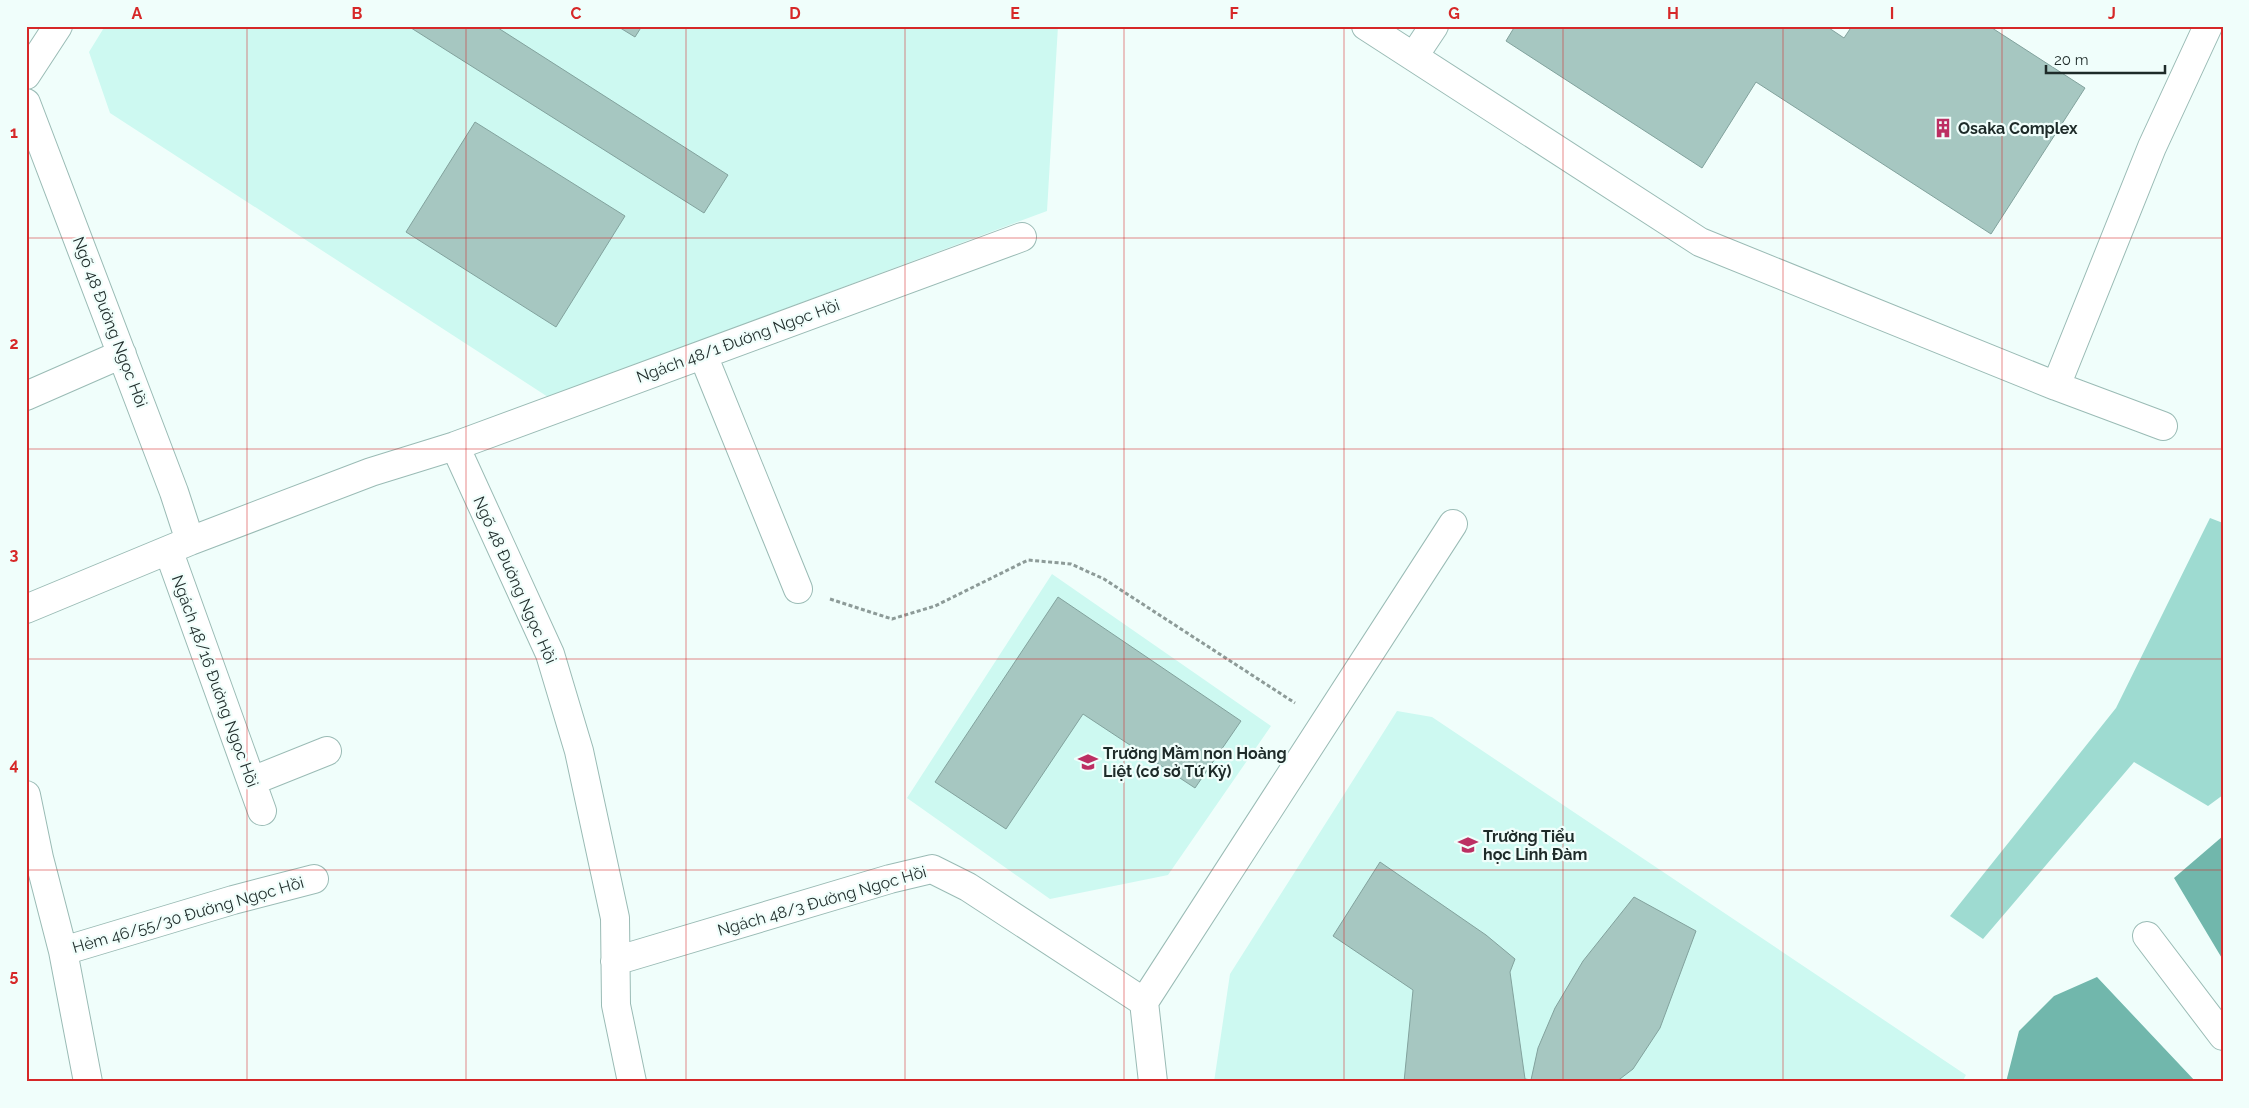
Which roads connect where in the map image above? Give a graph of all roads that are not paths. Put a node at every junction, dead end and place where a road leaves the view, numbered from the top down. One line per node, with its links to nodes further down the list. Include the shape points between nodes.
1 (58, 26): 6 (street)
2 (1366, 26): 5 (street)
3 (1434, 26): 5 (street)
4 (2208, 26): 11 (street, via 2152,148)
5 (1414, 56): 11 (street, via 1700,242)
6 (26, 75)
7 (26, 103): 9 (street, Ngõ 48 Đường Ngọc Hồi)
8 (1022, 237): 10 (street, Ngách 48/1 Đường Ngọc Hồi)
9 (122, 354): 12 (street); 16 (street, Ngõ 48 Đường Ngọc Hồi, via 174,492)
10 (703, 354): 14 (street, Ngách 48/1 Đường Ngọc Hồi); 17 (street)
11 (2056, 386): 13 (street)
12 (26, 396)
13 (2163, 426)
14 (455, 446): 16 (street, via 371,472); 26 (street, Ngõ 48 Đường Ngọc Hồi, via 550,654 578,751 615,918)
15 (1453, 524): 27 (street)
16 (180, 546): 18 (street); 20 (street, Ngách 48/16 Đường Ngọc Hồi)
17 (798, 589)
18 (26, 609)
19 (327, 751): 20 (street)
20 (252, 781): 22 (street, Ngách 48/16 Đường Ngọc Hồi)
21 (26, 795): 25 (street)
22 (262, 811)
23 (314, 879): 25 (street, Hẻm 46/55/30 Đường Ngọc Hồi)
24 (2147, 936): 28 (street)
25 (62, 951): 29 (street)
26 (615, 961): 27 (street, Ngách 48/3 Đường Ngọc Hồi, via 932,869 968,887); 30 (street, Ngõ 48 Đường Ngọc Hồi, via 616,1005)
27 (1144, 1002): 31 (street)
28 (2223, 1036)
29 (88, 1082)
30 (632, 1082)
31 (1153, 1082)

